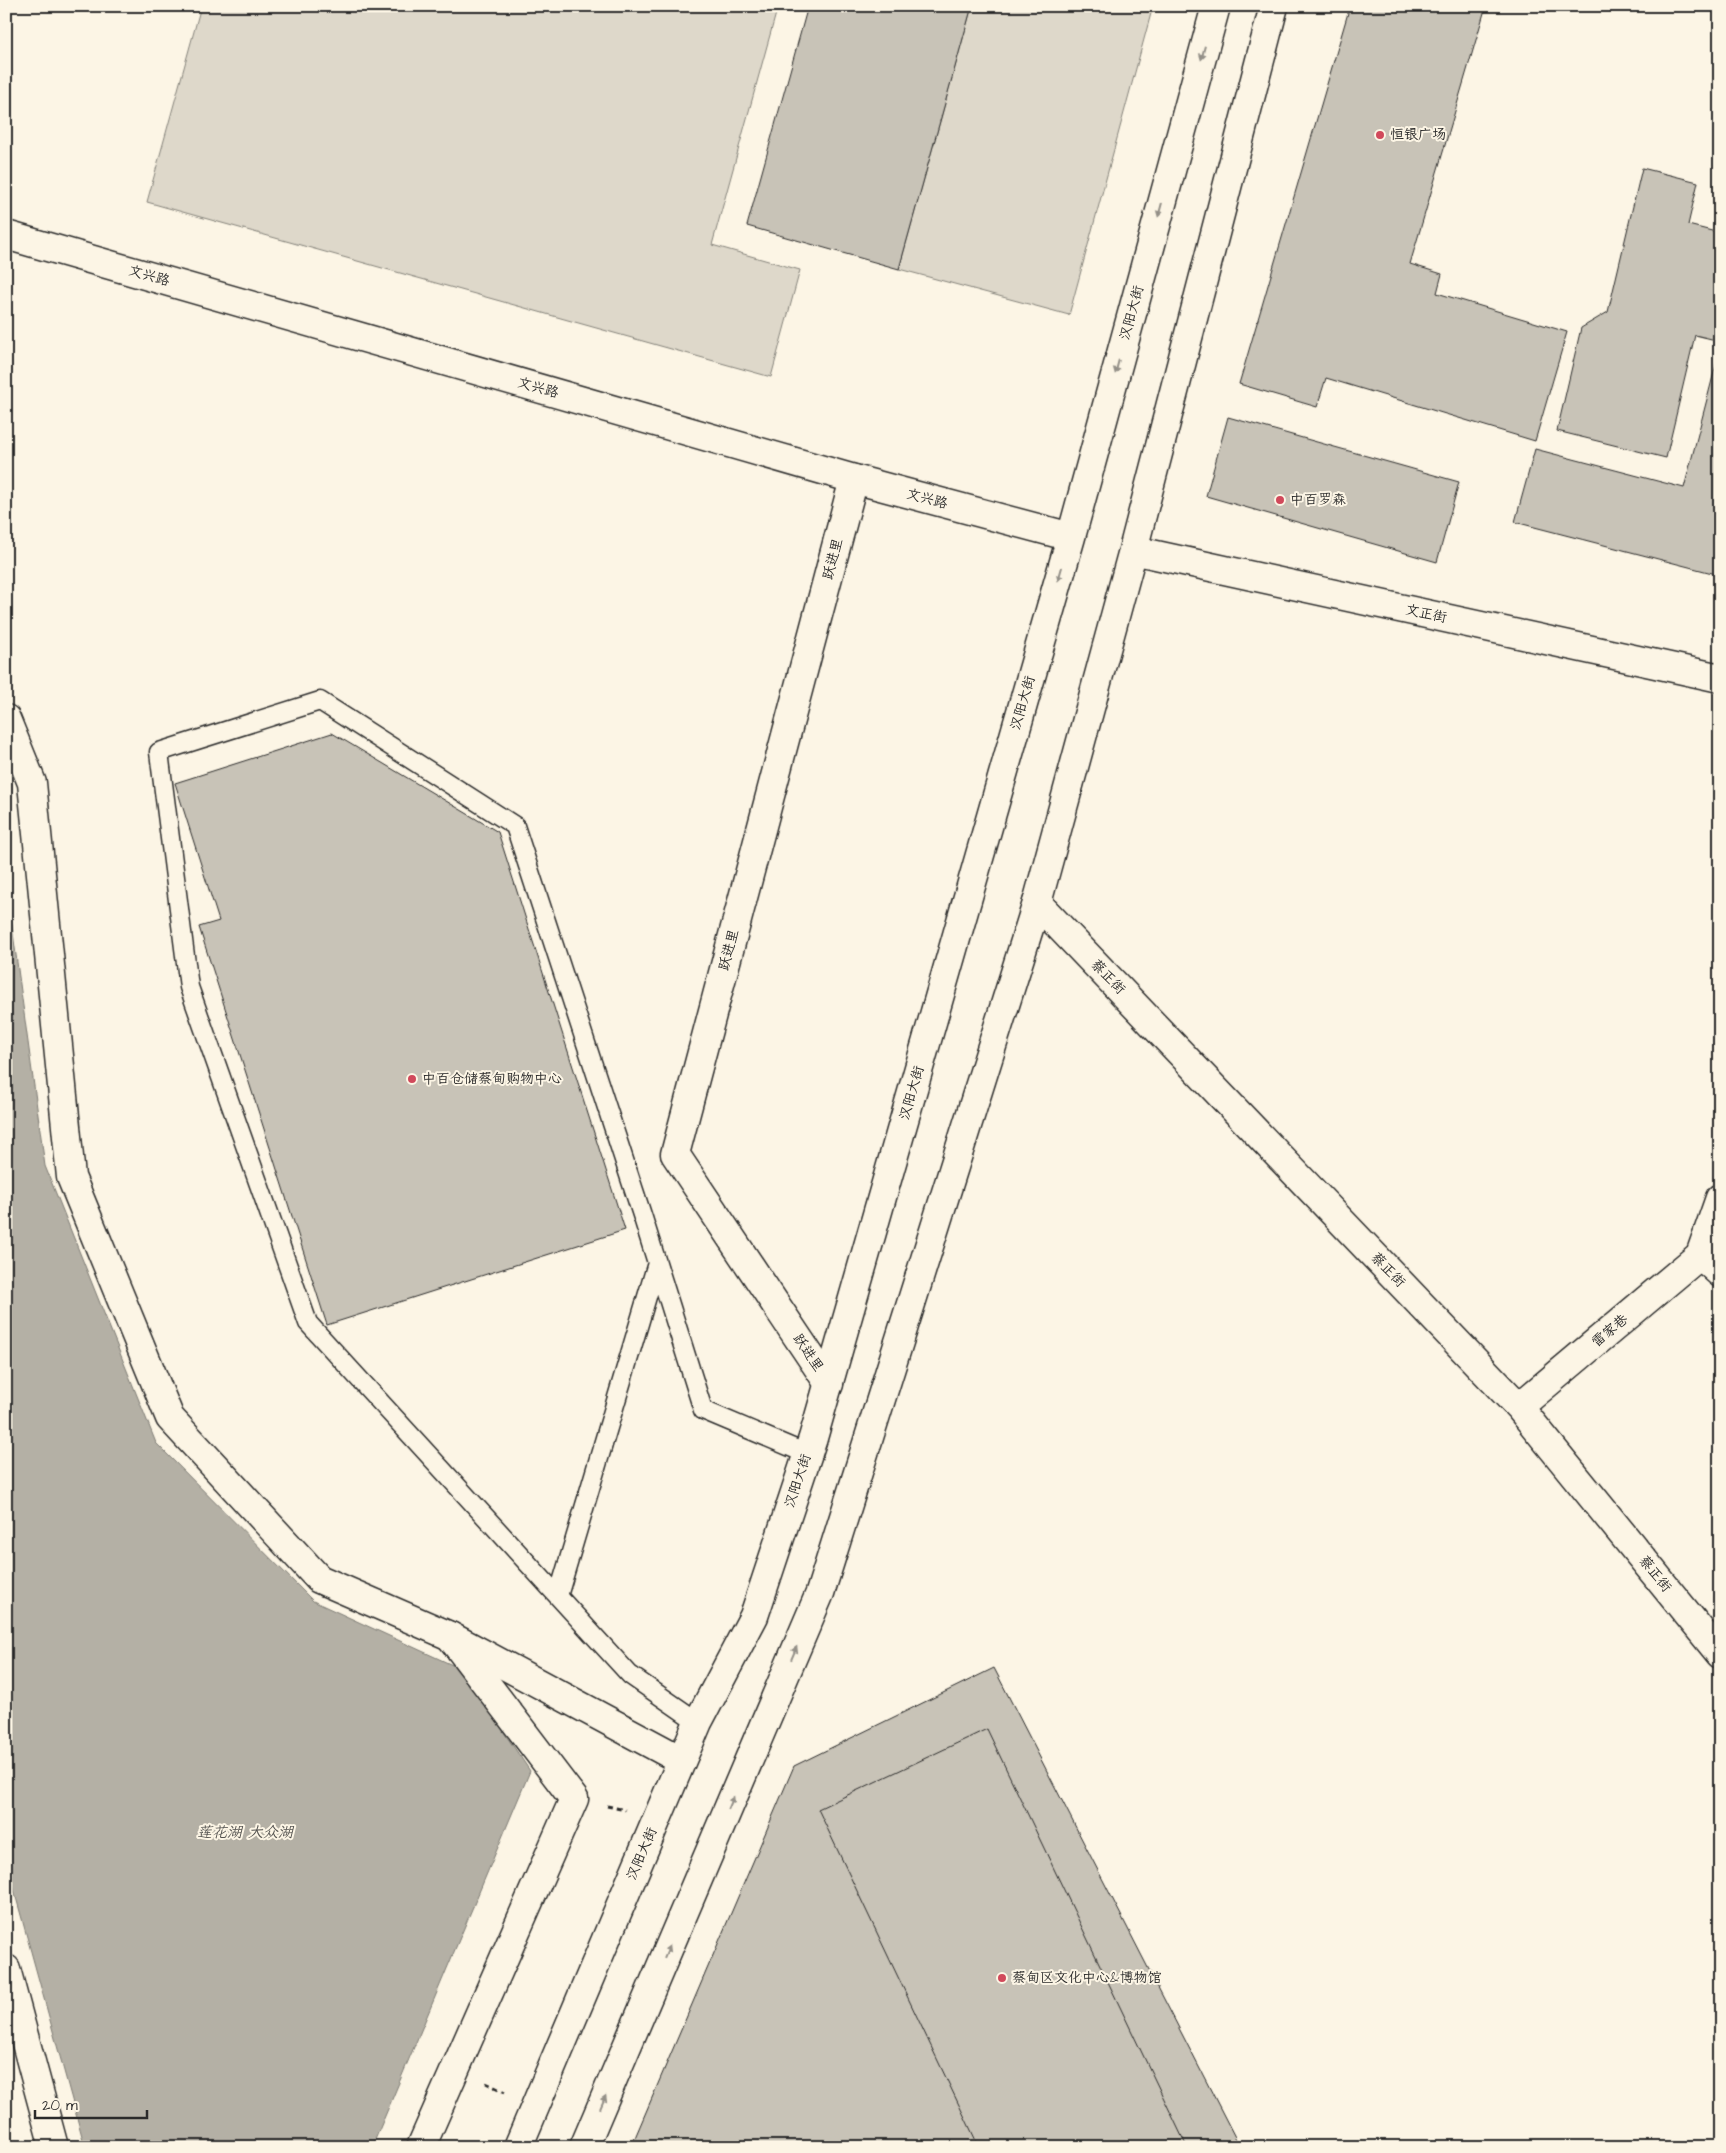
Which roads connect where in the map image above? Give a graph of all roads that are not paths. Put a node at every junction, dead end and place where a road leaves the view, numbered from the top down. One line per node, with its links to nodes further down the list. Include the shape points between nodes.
1 (1216, 6): 5 (street, 汉阳大街, one-way to 5)
2 (1274, 6): 6 (street)
3 (6, 234): 4 (street, 文兴路)
4 (854, 479): 5 (street, 文兴路); 14 (street, 跃进里, via 675,1154)
5 (1071, 537): 14 (street, 汉阳大街, one-way to 14)
6 (1133, 550): 7 (street, 文正街); 9 (street)
7 (1720, 678)
8 (6, 719): 18 (street, via 32,783 71,1177 170,1418 319,1579)
9 (1037, 903): 15 (street, 蔡正街); 26 (street, one-way to 9, via 820,1593)
10 (1720, 1198): 11 (street)
11 (1700, 1255): 13 (street); 15 (street, 雷家巷)
12 (657, 1263): 16 (lane, via 703,1410); 17 (lane); 17 (lane, via 515,826 320,701 159,752 189,987 308,1323)
13 (1720, 1273)
14 (829, 1384): 16 (street, 汉阳大街)
15 (1519, 1407): 19 (street, 蔡正街)
16 (807, 1454): 20 (street, 汉阳大街, via 754,1616)
17 (558, 1596): 20 (lane, via 630,1676)
18 (450, 1636): 21 (street); 24 (street, via 574,1799)
19 (1720, 1654)
20 (698, 1722): 21 (street, 汉阳大街)
21 (681, 1760): 25 (street, 汉阳大街)
22 (6, 1969): 23 (street)
23 (54, 2147)
24 (421, 2147)
25 (518, 2147)
26 (584, 2147)

